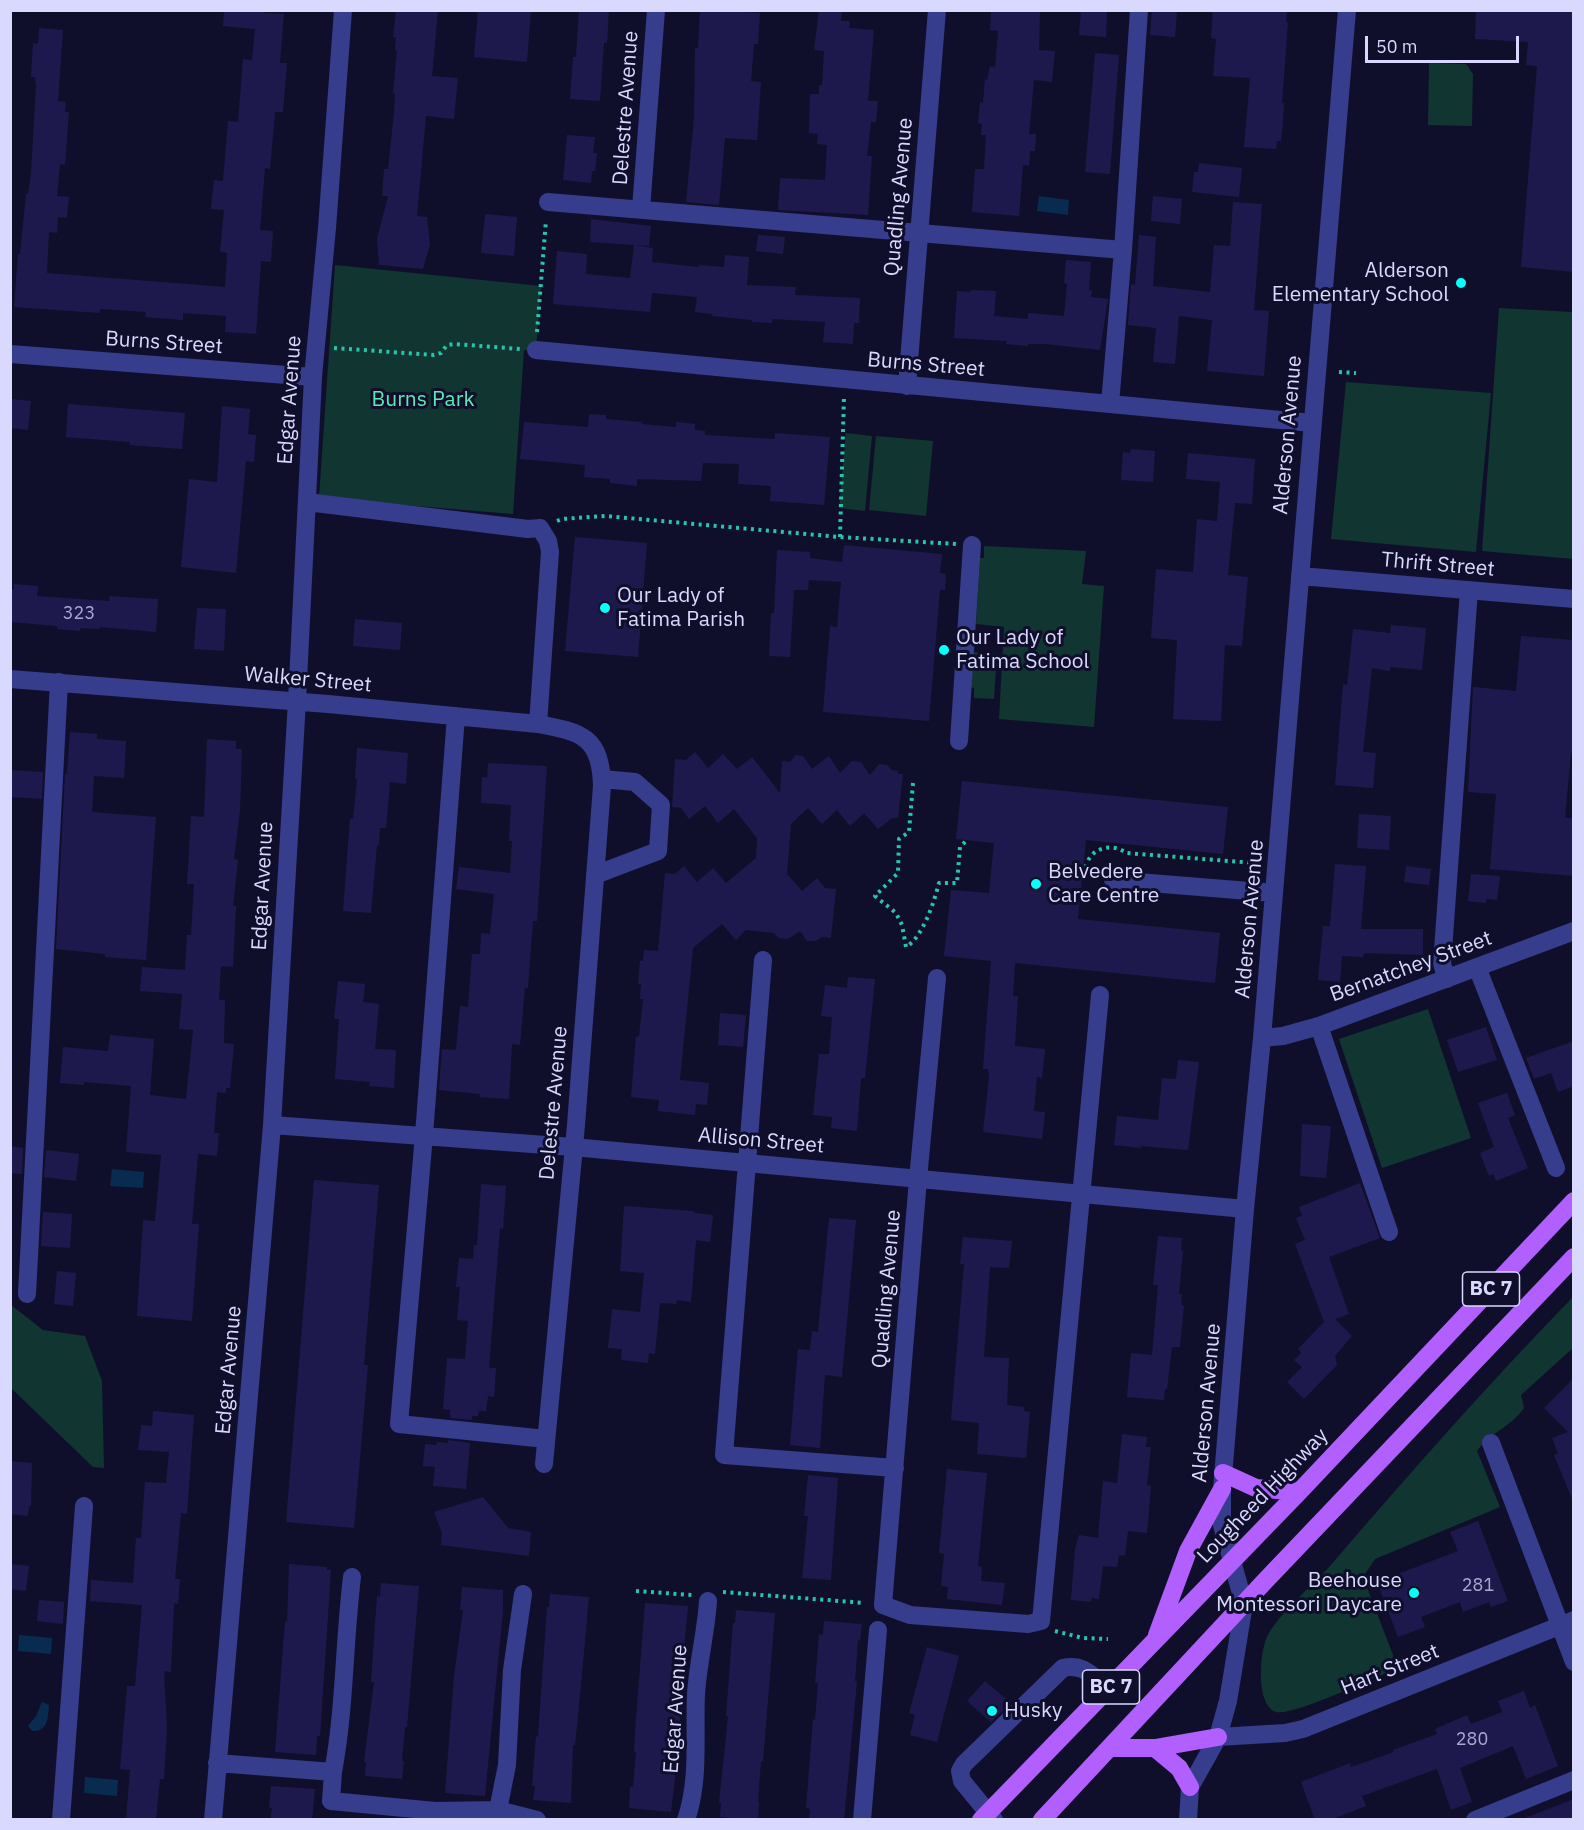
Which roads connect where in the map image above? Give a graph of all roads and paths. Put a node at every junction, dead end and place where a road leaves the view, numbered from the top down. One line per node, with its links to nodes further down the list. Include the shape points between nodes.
1 (343, 10): 10 (street, Edgar Avenue)
2 (656, 10): 7 (street, Delestre Avenue)
3 (936, 10): 8 (street, Quadling Avenue)
4 (1139, 10): 9 (street)
5 (1347, 10): 19 (street, Alderson Avenue)
6 (548, 202): 7 (street); 11 (path)
7 (641, 209): 8 (street)
8 (918, 232): 9 (street); 17 (street, Quadling Avenue)
9 (1124, 250): 18 (street)
10 (316, 347): 11 (path, via 434,355 454,344); 15 (street, Edgar Avenue)
11 (536, 350): 16 (street, Burns Street)
12 (10, 354): 15 (street, Burns Street)
13 (1339, 372): 14 (path)
14 (1356, 373)
15 (313, 377): 20 (street, Edgar Avenue)
16 (845, 380): 17 (street, Burns Street); 22 (path)
17 (907, 387): 18 (street, Burns Street)
18 (1110, 404): 19 (street, Burns Street)
19 (1312, 423): 24 (street, Alderson Avenue)
20 (307, 502): 21 (street); 29 (street, Edgar Avenue)
21 (540, 528): 22 (path, via 562,519 605,516); 31 (street, via 550,552)
22 (840, 537): 23 (path)
23 (972, 545): 32 (street)
24 (1300, 576): 25 (street, Thrift Street); 41 (street, Alderson Avenue)
25 (1469, 590): 26 (street, Thrift Street); 46 (street, via 1442,964)
26 (1574, 599)
27 (10, 679): 28 (street, Walker Street)
28 (59, 682): 29 (street, Walker Street); 61 (street)
29 (297, 701): 30 (street, Walker Street); 50 (street, Edgar Avenue)
30 (456, 716): 31 (street, Walker Street); 51 (street)
31 (538, 724): 33 (street, Walker Street, via 575,734)
32 (959, 741)
33 (595, 748): 34 (street, Delestre Avenue)
34 (602, 779): 38 (street, Delestre Avenue); 38 (street, via 635,782 661,805 658,850)
35 (913, 783): 36 (path, via 909,832 899,839 898,873 875,896 896,913 906,947 914,942 939,883 957,883 960,847)
36 (967, 840)
37 (1254, 863): 39 (path, via 1126,853 1114,847 1093,855 1087,863 1085,879)
38 (596, 875): 52 (street, Delestre Avenue)
39 (1082, 878)
40 (1113, 880): 41 (street)
41 (1274, 893): 49 (street, Alderson Avenue)
42 (1574, 931): 44 (street, Bernatchey Street)
43 (763, 960): 53 (street)
44 (1477, 967): 46 (street, Bernatchey Street); 54 (street)
45 (938, 978): 55 (street, Quadling Avenue)
46 (1447, 978): 48 (street, Bernatchey Street)
47 (1100, 994): 56 (street)
48 (1319, 1026): 49 (street, Bernatchey Street); 59 (street)
49 (1262, 1038): 58 (street, Alderson Avenue)
50 (272, 1125): 51 (street, Allison Street); 85 (street, Edgar Avenue)
51 (424, 1135): 52 (street, Allison Street); 62 (street, via 399,1424)
52 (573, 1146): 53 (street, Allison Street); 62 (street, Delestre Avenue)
53 (748, 1162): 55 (street, Allison Street); 65 (street, via 724,1455)
54 (1556, 1168)
55 (918, 1179): 56 (street, Allison Street); 65 (street, Quadling Avenue)
56 (1082, 1195): 58 (street, Allison Street); 76 (street, via 1041,1621)
57 (1574, 1201): 67 (main road, Lougheed Highway / BC 7)
58 (1245, 1209): 66 (street, Alderson Avenue)
59 (1389, 1232)
60 (1574, 1257): 74 (main road, BC 7)
61 (27, 1294)
62 (546, 1439): 64 (street, Delestre Avenue)
63 (1491, 1443): 75 (street)
64 (544, 1464)
65 (895, 1468): 76 (street, Quadling Avenue, via 883,1605 910,1615)
66 (1222, 1481): 67 (main road); 69 (street, Alderson Avenue, via 1221,1525); 79 (main road, via 1188,1551)
67 (1299, 1492): 69 (main road, Lougheed Highway / BC 7)
68 (84, 1506): 92 (street)
69 (1232, 1560): 74 (street, Alderson Avenue); 79 (main road, Lougheed Highway / BC 7)
70 (352, 1577): 86 (street, via 341,1724)
71 (636, 1591): 73 (path)
72 (523, 1594): 90 (street, via 512,1664 507,1764)
73 (708, 1596): 77 (path, via 871,1604); 95 (street, Edgar Avenue, via 698,1671 695,1780)
74 (1244, 1604): 82 (street, Alderson Avenue); 83 (main road, BC 7)
75 (1567, 1623): 80 (street); 82 (street, Hart Street, via 1303,1729)
76 (1028, 1624): 78 (path, via 1083,1638)
77 (878, 1630): 96 (street)
78 (1108, 1639)
79 (1154, 1643): 81 (main road, Lougheed Highway / BC 7)
80 (1574, 1662)
81 (1109, 1689): 91 (main road, Lougheed Highway / BC 7); 91 (street, via 1081,1667 1063,1668 964,1764 960,1771 962,1781)
82 (1218, 1737): 84 (main road); 88 (street, Alderson Avenue)
83 (1111, 1748): 84 (main road); 97 (main road, BC 7)
84 (1155, 1748): 88 (main road, via 1179,1768)
85 (217, 1762): 86 (street); 93 (street, Edgar Avenue)
86 (333, 1772): 89 (street)
87 (1574, 1780): 99 (street)
88 (1190, 1786): 98 (street, Alderson Avenue)
89 (330, 1810): 90 (street)
90 (498, 1810): 94 (street)
91 (988, 1817)
92 (61, 1820)
93 (213, 1820)
94 (537, 1820)
95 (686, 1820)
96 (862, 1820)
97 (1042, 1820)
98 (1188, 1820)
99 (1475, 1820)

